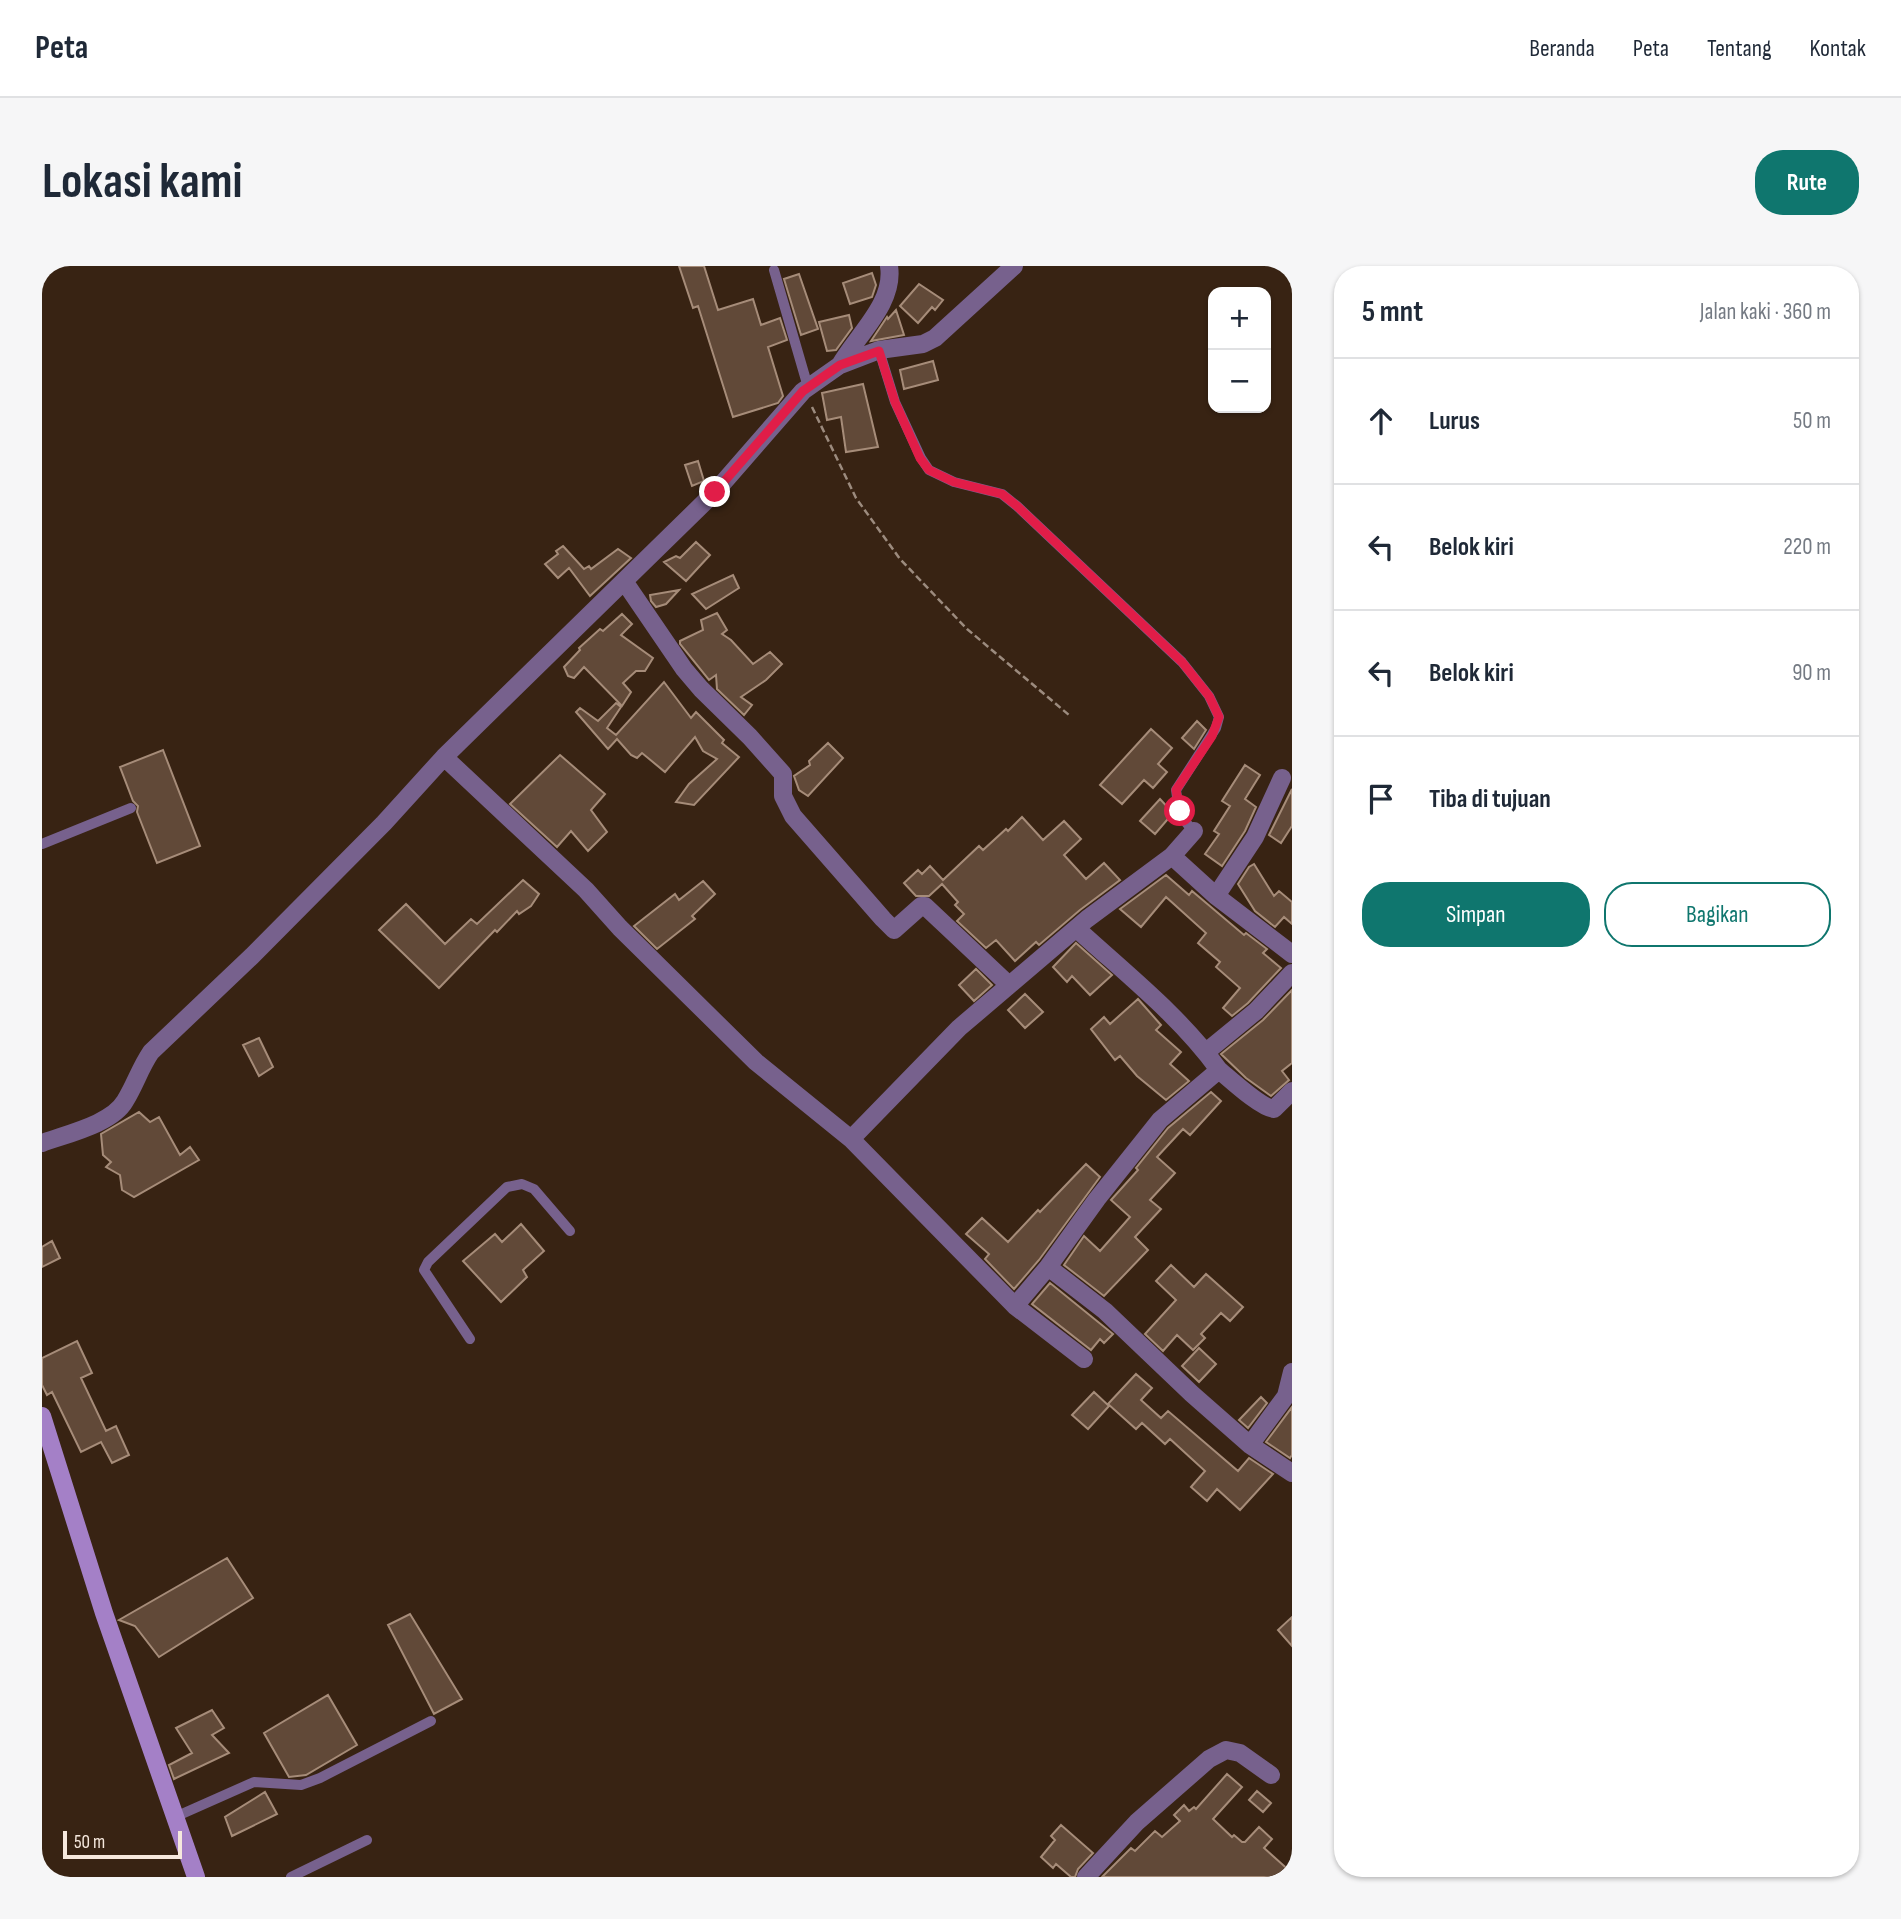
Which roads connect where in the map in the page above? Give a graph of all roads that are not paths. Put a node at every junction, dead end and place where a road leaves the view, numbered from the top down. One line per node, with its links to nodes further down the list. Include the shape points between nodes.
1 (889, 266): 5 (street, via 887,293)
2 (1014, 266): 4 (street, via 935,338)
3 (774, 270): 6 (lane)
4 (879, 351): 5 (street); 11 (lane, via 895,402 929,470 954,482 1002,494 1017,506 1182,662 1209,696 1219,717 1216,728 1176,790 1182,816)
5 (840, 365): 6 (street)
6 (806, 389): 7 (street, via 715,492)
7 (624, 581): 8 (street); 18 (street, via 684,669 783,774 783,796 793,816 883,919 894,930 925,906)
8 (444, 757): 22 (street, via 586,890 756,1062); 23 (street, via 384,823 151,1052 119,1109 109,1118)
9 (1282, 778): 14 (street, via 1255,837)
10 (131, 808): 12 (lane)
11 (1194, 831): 13 (street)
12 (42, 844)
13 (1172, 856): 14 (street); 15 (street)
14 (1216, 896): 16 (street)
15 (1077, 929): 18 (street); 19 (street)
16 (1292, 954)
17 (1292, 973): 19 (street, via 1256,1011)
18 (1009, 985): 22 (street, via 930,1055)
19 (1206, 1052): 20 (street)
20 (1219, 1070): 21 (street, via 1265,1108 1274,1110); 25 (street, via 1160,1120)
21 (1292, 1091)
22 (851, 1139): 26 (street)
23 (42, 1143)
24 (570, 1231): 27 (lane, via 534,1189 522,1184 508,1187 428,1262 424,1270)
25 (1048, 1267): 26 (street); 31 (street, via 1105,1311)
26 (1015, 1306): 28 (street)
27 (470, 1339)
28 (1084, 1359)
29 (1292, 1372): 31 (street, via 1286,1396)
30 (42, 1416): 35 (main road)
31 (1250, 1445): 32 (street)
32 (1292, 1473)
33 (431, 1721): 35 (lane, via 300,1785 254,1782)
34 (1271, 1775): 39 (street, via 1240,1753 1226,1750 1209,1759 1137,1822)
35 (175, 1816): 37 (main road)
36 (367, 1840): 38 (lane)
37 (196, 1877)
38 (291, 1877)
39 (1086, 1877)

